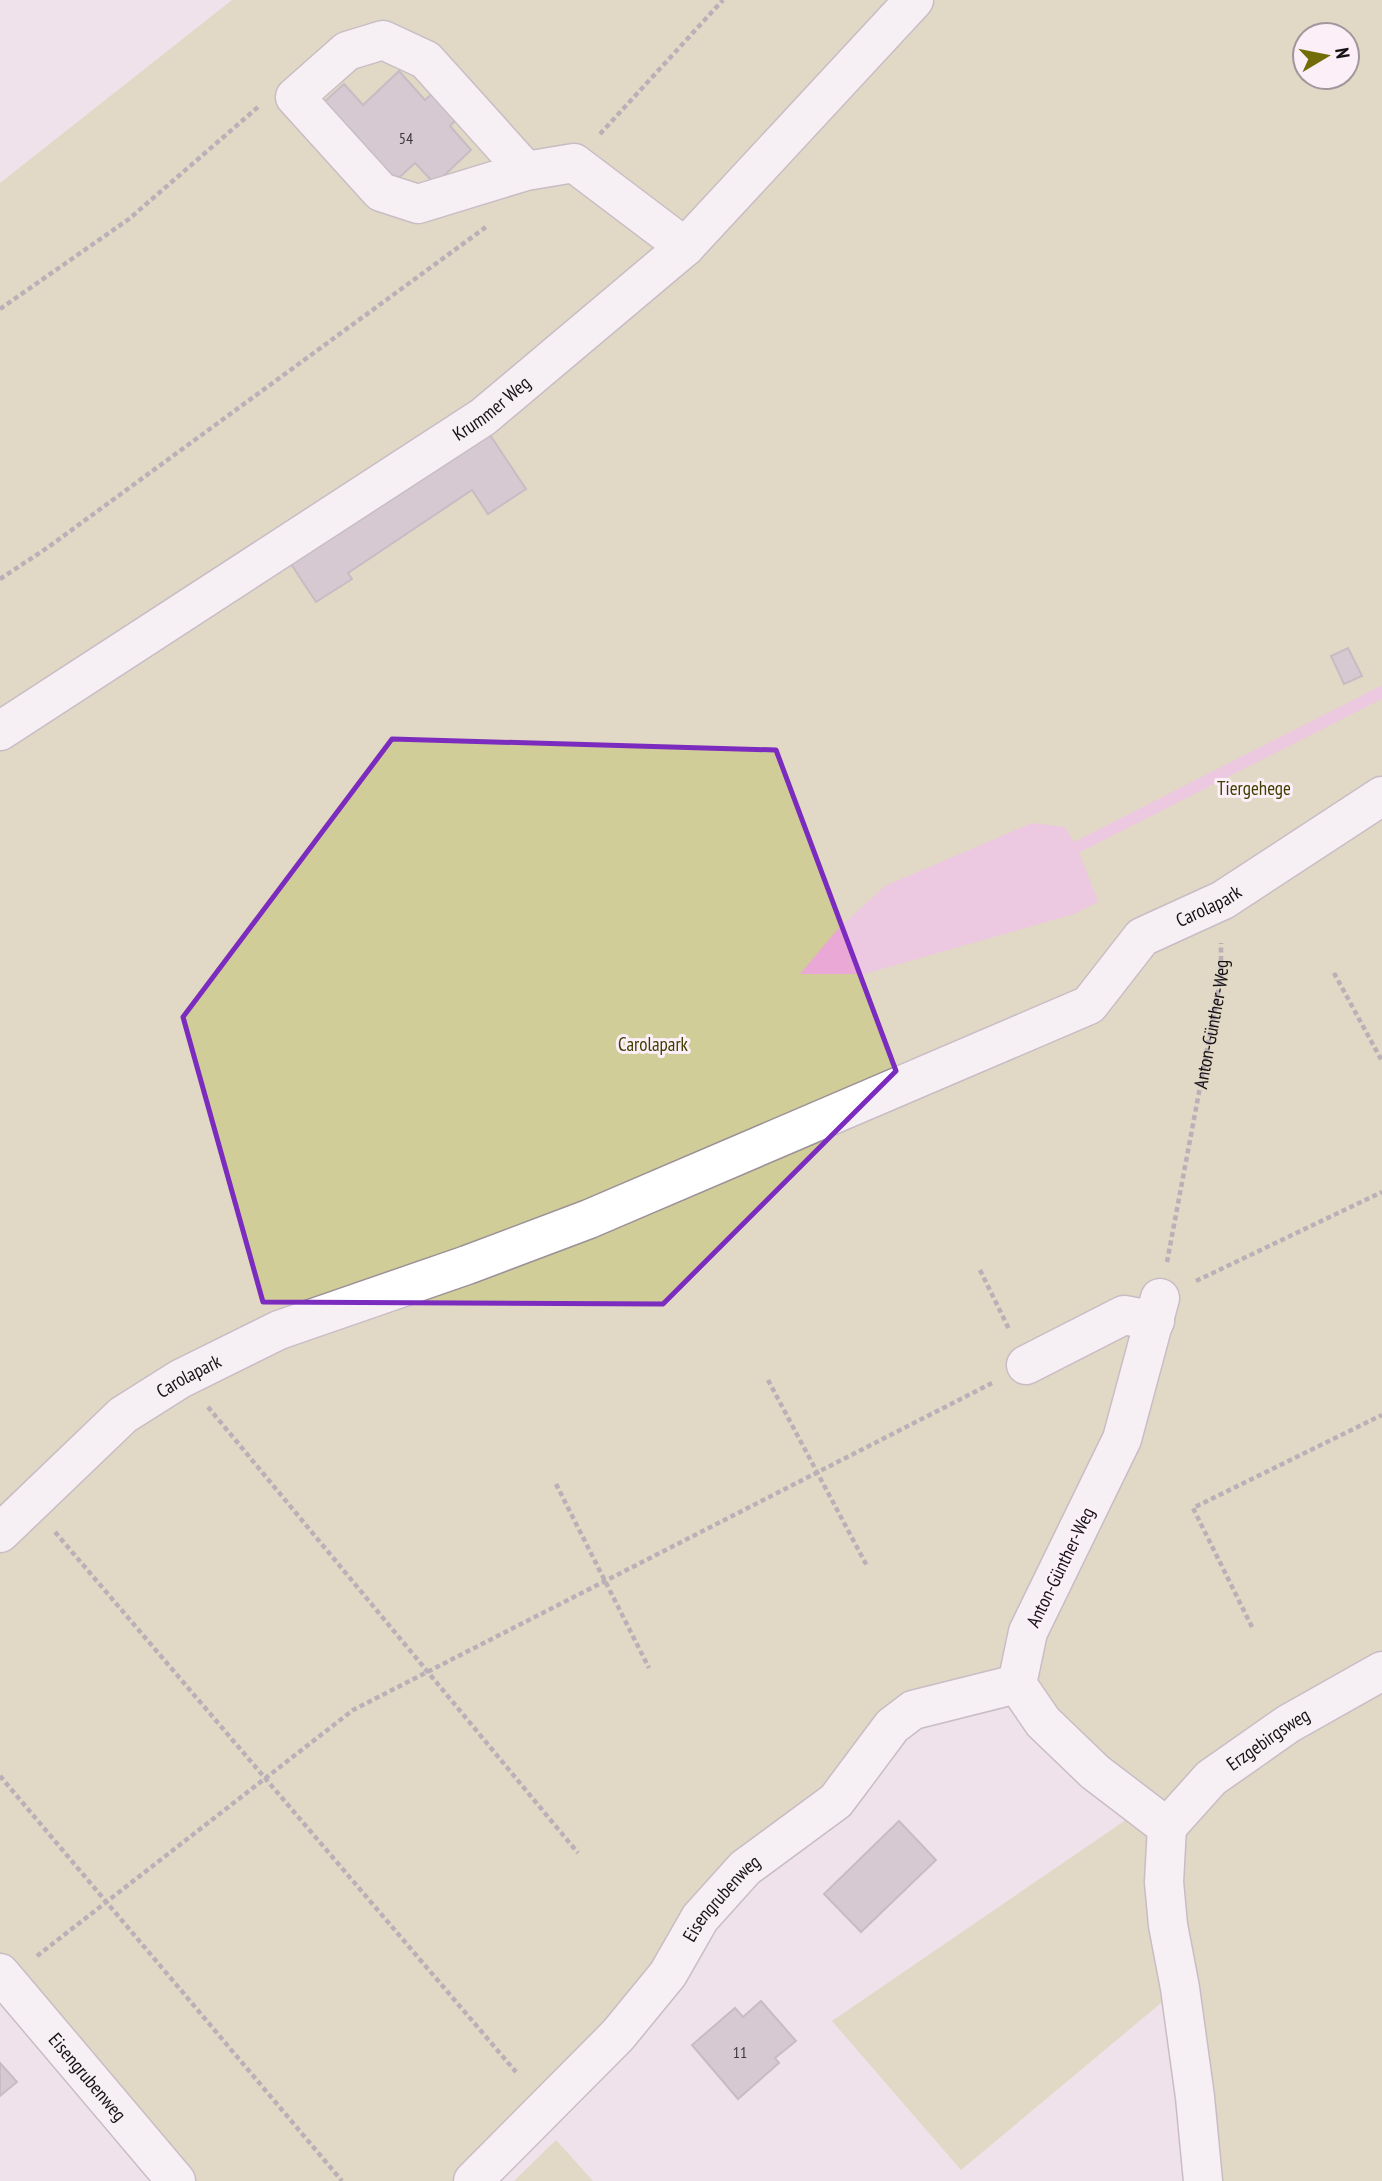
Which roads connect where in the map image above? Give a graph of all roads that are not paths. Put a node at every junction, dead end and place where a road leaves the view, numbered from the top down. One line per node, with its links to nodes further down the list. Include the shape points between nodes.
1 (914, 0): 3 (street, Krummer Weg)
2 (526, 171): 2 (street, via 426,60 383,40 347,51 295,97 382,192 418,204); 3 (street, via 574,163)
3 (685, 247): 4 (street, Krummer Weg, via 483,417)
4 (0, 731)
5 (1382, 796): 7 (street, Carolapark, via 1223,900 1142,937 1089,1004 589,1219 279,1330 180,1379 123,1415)
6 (1026, 1366): 9 (street, Anton-Günther-Weg, via 1124,1315 1158,1310 1122,1439 1028,1632)
7 (0, 1533)
8 (1382, 1671): 10 (street, Erzgebirgsweg, via 1288,1724 1211,1778)
9 (1017, 1684): 10 (street, via 1043,1722 1095,1772); 13 (street, Eisengrubenweg, via 913,1710 892,1726 836,1801 745,1868 701,1918 668,1974 618,2035)
10 (1167, 1826): 14 (street, via 1164,1882 1168,1926)
11 (3, 1976): 12 (street, Eisengrubenweg)
12 (176, 2181)
13 (473, 2181)
14 (1203, 2181)

